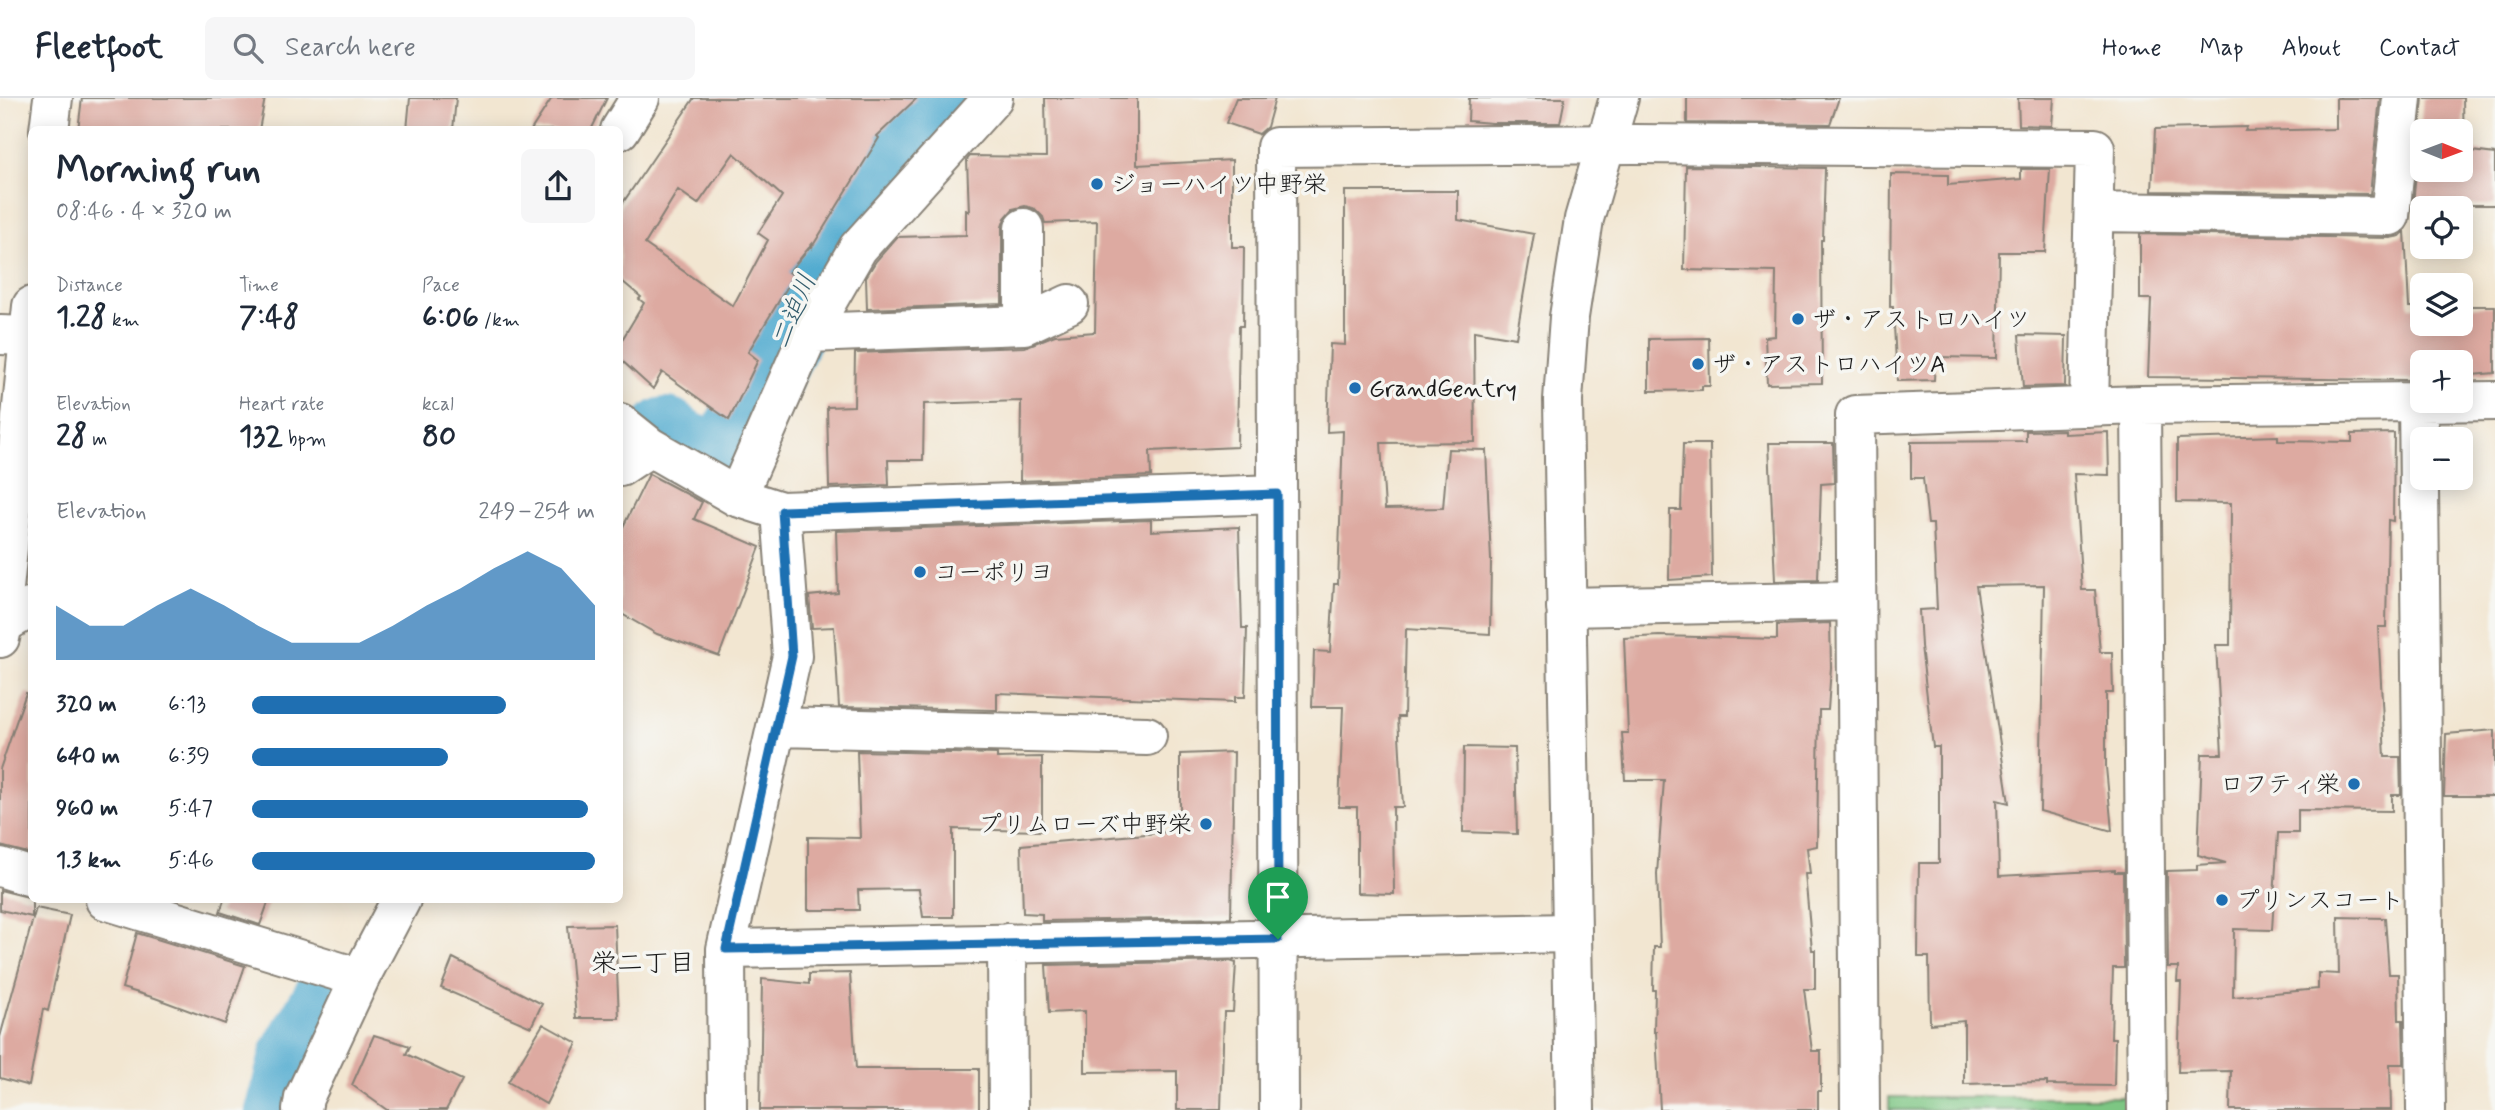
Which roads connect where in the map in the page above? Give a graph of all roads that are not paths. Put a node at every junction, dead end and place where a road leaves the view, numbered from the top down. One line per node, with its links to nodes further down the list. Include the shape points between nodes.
1 (53, 98): 6 (street)
2 (640, 98): 7 (street)
3 (993, 98): 14 (street, via 858,248)
4 (1619, 98): 8 (street)
5 (2402, 98): 9 (street, via 2390,216)
6 (50, 126)
7 (622, 126)
8 (1606, 144): 9 (street, via 2095,148); 23 (street, via 1276,147); 27 (street, via 1584,219 1569,317 1563,400)
9 (2094, 212): 19 (street)
10 (1024, 228): 13 (street)
11 (1069, 304): 13 (street)
12 (20, 326): 28 (street)
13 (1024, 326): 14 (street)
14 (809, 333): 24 (street)
15 (2473, 401): 16 (street)
16 (2495, 401)
17 (2410, 402): 18 (street)
18 (2141, 405): 19 (street); 46 (street)
19 (2089, 407): 26 (street, via 1854,415)
20 (2418, 413): 47 (street)
21 (623, 430): 22 (street)
22 (635, 457): 24 (street)
23 (1277, 494): 25 (street); 36 (street)
24 (737, 497): 25 (street)
25 (782, 511): 29 (street, via 792,656)
26 (1856, 601): 27 (street); 45 (street)
27 (1566, 607): 35 (street)
28 (8, 614)
29 (778, 727): 30 (street); 38 (street)
30 (1147, 736)
31 (0, 867): 32 (street)
32 (28, 876)
33 (115, 903): 39 (street)
34 (399, 903): 39 (street)
35 (1572, 933): 36 (street); 44 (street)
36 (1278, 939): 37 (street); 43 (street)
37 (1007, 943): 38 (street); 42 (street)
38 (726, 949): 41 (street)
39 (360, 978): 40 (street)
40 (302, 1110)
41 (727, 1110)
42 (1008, 1110)
43 (1279, 1110)
44 (1575, 1110)
45 (1860, 1110)
46 (2147, 1110)
47 (2426, 1110)

